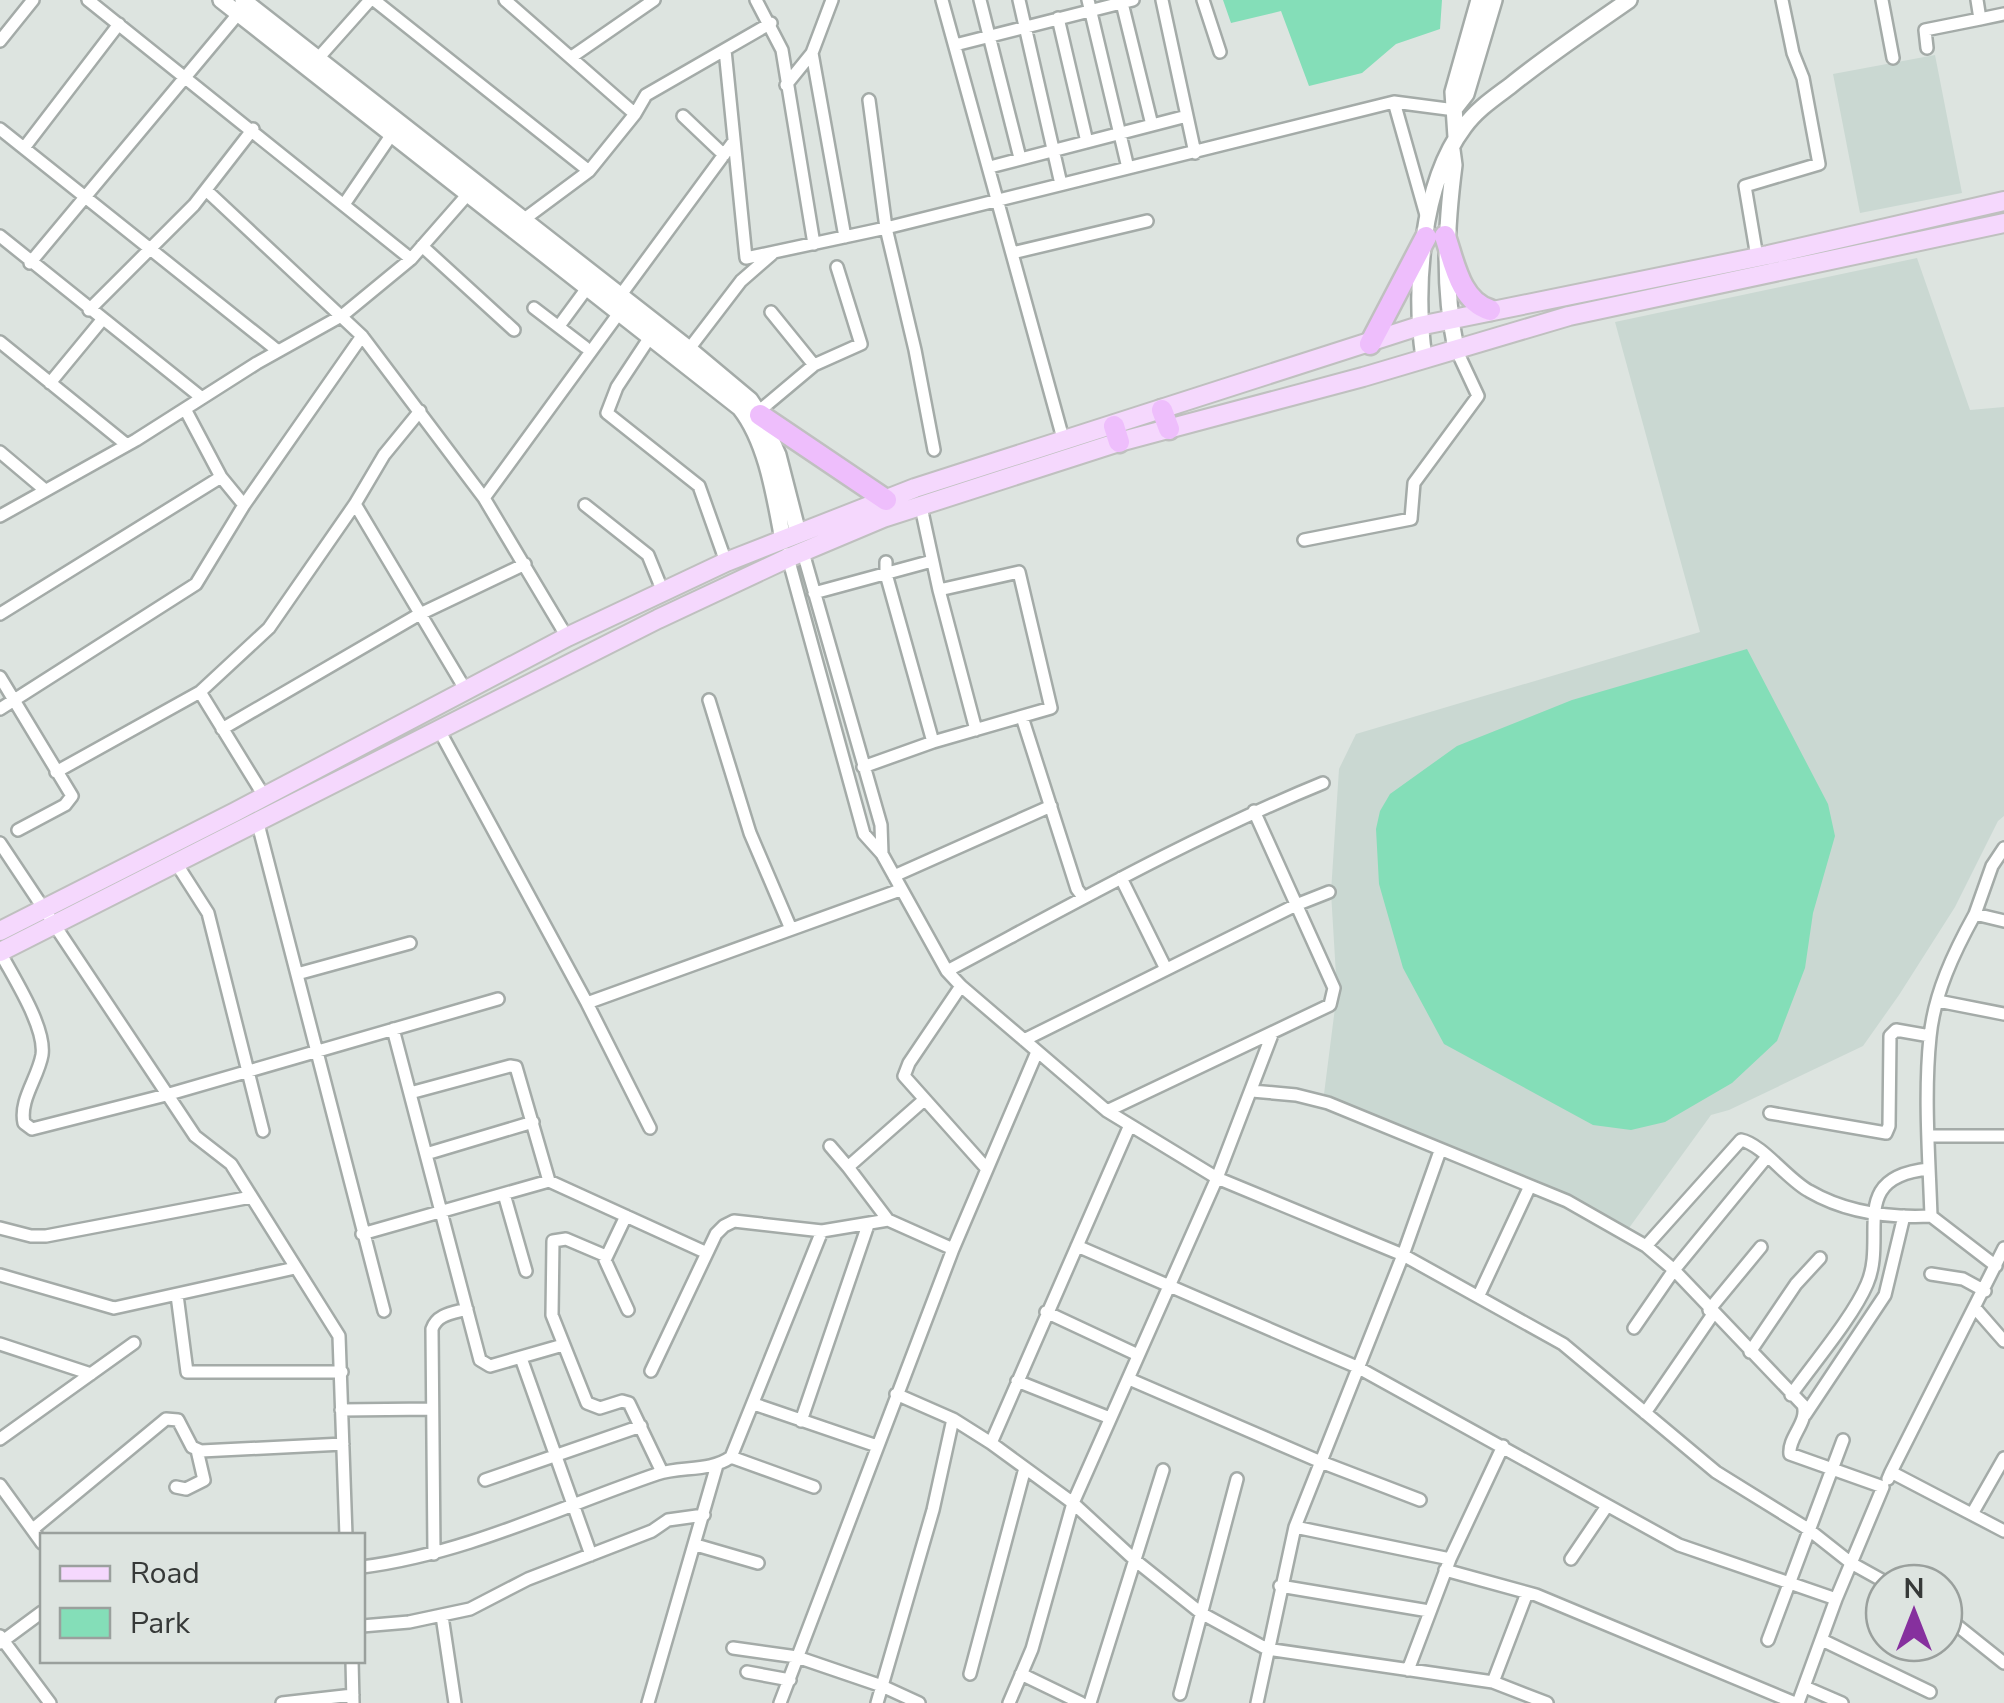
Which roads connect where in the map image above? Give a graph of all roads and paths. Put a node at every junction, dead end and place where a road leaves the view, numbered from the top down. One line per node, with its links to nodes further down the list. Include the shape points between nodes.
1 (34, 0): 30 (street)
2 (88, 0): 27 (street)
3 (221, 0): 22 (street)
4 (372, 0): 38 (street); 62 (street)
5 (506, 0): 36 (street)
6 (654, 0): 36 (street)
7 (756, 0): 26 (street)
8 (832, 0): 35 (street)
9 (942, 0): 31 (street)
10 (980, 0): 29 (street)
11 (1019, 0): 28 (street)
12 (1162, 0): 46 (street)
13 (1204, 0): 34 (street)
14 (1479, 0): 43 (street, via 1453,92)
15 (1494, 0): 43 (street, via 1466,94)
16 (1629, 0): 54 (street, via 1488,103)
17 (1782, 0): 82 (street, via 1819,164 1745,186)
18 (1882, 0): 37 (street)
19 (1977, 0): 25 (street)
20 (1128, 1): 21 (street); 47 (street)
21 (1089, 5): 24 (street); 51 (street)
22 (241, 7): 38 (street); 39 (street)
23 (2004, 14): 25 (street)
24 (1058, 18): 28 (street); 53 (street)
25 (1980, 19): 32 (street, via 1925,30)
26 (770, 23): 33 (street); 40 (street)
27 (119, 24): 39 (street); 55 (street)
28 (1025, 27): 29 (street); 56 (street)
29 (990, 36): 31 (street); 59 (street)
30 (0, 41)
31 (955, 45): 60 (street)
32 (1927, 48)
33 (725, 50): 44 (street, via 646,95); 52 (street)
34 (1220, 52)
35 (812, 53): 40 (street); 76 (street)
36 (573, 56): 44 (street)
37 (1893, 58)
38 (314, 63): 50 (street); 70 (street)
39 (187, 76): 49 (street); 66 (street)
40 (786, 84): 77 (street)
41 (870, 100): 73 (street)
42 (1394, 102): 43 (street); 57 (street); 74 (street)
43 (1455, 109): 54 (street)
44 (636, 114): 62 (street)
45 (683, 116): 58 (street)
46 (1187, 116): 47 (street); 57 (street)
47 (1152, 125): 51 (street)
48 (0, 129): 55 (street)
49 (253, 129): 64 (street); 69 (street)
50 (392, 134): 65 (street); 69 (street)
51 (1120, 134): 53 (street); 61 (street)
52 (734, 141): 58 (street); 80 (street, via 746,258)
53 (1087, 142): 56 (street)
54 (1454, 145): 74 (street); 74 (street, via 1444,162)
55 (24, 148): 66 (street)
56 (1053, 150): 59 (street); 63 (street)
57 (1195, 153): 61 (street)
58 (724, 155): 87 (street)
59 (1020, 158): 60 (street)
60 (990, 167): 67 (street)
61 (1128, 168): 63 (street)
62 (589, 170): 70 (street)
63 (1061, 184): 67 (street)
64 (206, 190): 79 (street); 92 (street)
65 (468, 194): 78 (street); 86 (street)
66 (86, 196): 79 (street); 84 (street)
67 (998, 198): 73 (street); 81 (street)
68 (2004, 201): 82 (main road)
69 (345, 203): 83 (street)
70 (523, 220): 87 (street)
71 (1147, 221): 81 (street)
72 (2004, 223): 104 (main road, via 1568,316)
73 (886, 228): 76 (street); 117 (street)
74 (1433, 231): 90 (highway, via 1464,288); 94 (street); 96 (street); 101 (highway)
75 (0, 236): 84 (street)
76 (844, 237): 77 (street)
77 (814, 244): 80 (street)
78 (422, 246): 83 (street); 97 (street)
79 (149, 250): 89 (street); 105 (street)
80 (774, 252): 103 (street, via 741,281)
81 (1012, 253): 115 (street)
82 (1757, 257): 90 (main road)
83 (411, 258): 92 (street)
84 (30, 262): 89 (street)
85 (838, 268): 107 (street, via 861,344)
86 (587, 288): 87 (street); 95 (street)
87 (620, 305): 99 (street); 103 (street); 121 (street)
88 (534, 308): 95 (street)
89 (89, 310): 93 (street)
90 (1490, 310): 94 (main road)
91 (771, 312): 107 (street)
92 (343, 316): 98 (street); 105 (street)
93 (102, 320): 108 (street); 109 (street)
94 (1450, 320): 96 (main road); 104 (street)
95 (559, 326): 102 (street)
96 (1419, 326): 101 (main road); 106 (street)
97 (514, 330)
98 (362, 336): 111 (street); 124 (street)
99 (650, 337): 129 (street, via 746,415); 131 (street, via 607,413 699,486)
100 (0, 342): 108 (street)
101 (1370, 344): 113 (main road)
102 (585, 347)
103 (690, 348): 112 (street)
104 (1456, 349): 106 (main road); 128 (street, via 1478,396 1414,484 1411,518)
105 (278, 351): 109 (street)
106 (1424, 358): 113 (main road)
107 (814, 365): 112 (street)
108 (50, 383): 116 (street)
109 (202, 398): 110 (street)
110 (185, 409): 116 (street); 119 (street)
111 (420, 411): 121 (street); 123 (street)
112 (759, 413): 122 (highway); 129 (street, via 778,455)
113 (1166, 419): 114 (main road)
114 (1116, 434): 115 (main road); 126 (main road)
115 (1064, 442): 122 (main road)
116 (127, 445): 120 (street)
117 (934, 450)
118 (0, 452): 120 (street)
119 (221, 477): 124 (street); 137 (street)
120 (45, 490): 127 (street)
121 (484, 498): 132 (street)
122 (886, 500): 129 (main road)
123 (355, 504): 138 (street); 142 (street, via 269,628)
124 (244, 505): 143 (street, via 196,584)
125 (584, 506): 135 (street, via 648,556)
126 (921, 506): 129 (main road); 130 (street)
127 (0, 516)
128 (1304, 540)
129 (793, 546): 131 (main road); 136 (street); 147 (main road); 161 (street, via 864,834)
130 (932, 561): 133 (street); 134 (street)
131 (726, 562): 135 (main road)
132 (524, 564): 138 (street); 139 (street)
133 (886, 568): 136 (street); 150 (street)
134 (939, 590): 146 (street, via 1019,572 1052,708); 149 (street)
135 (664, 592): 139 (main road)
136 (814, 593): 151 (street)
137 (0, 614)
138 (418, 616): 141 (street); 148 (street)
139 (567, 638): 141 (main road)
140 (0, 676): 143 (street)
141 (465, 689): 154 (main road)
142 (200, 692): 148 (street); 152 (street)
143 (14, 700): 145 (street); 152 (street)
144 (709, 700): 173 (street, via 750,834)
145 (0, 709)
146 (1022, 717): 149 (street); 155 (street)
147 (438, 728): 157 (main road); 183 (street)
148 (222, 729): 154 (street)
149 (976, 730): 150 (street)
150 (933, 742): 151 (street)
151 (864, 768): 161 (street)
152 (56, 772): 158 (street, via 70,800)
153 (1323, 783): 156 (street)
154 (264, 796): 169 (main road)
155 (1050, 806): 163 (street); 167 (street)
156 (1254, 811): 164 (street); 168 (street)
157 (258, 824): 162 (main road); 179 (street)
158 (18, 830)
159 (0, 843): 169 (street)
160 (2004, 848): 170 (street)
161 (882, 854): 163 (street)
162 (176, 863): 172 (main road); 191 (street, via 208,913)
163 (894, 876): 165 (street)
164 (1121, 878): 167 (street); 177 (street)
165 (900, 890): 173 (street); 178 (street)
166 (1329, 892): 168 (street)
167 (1083, 896): 178 (street)
168 (1296, 905): 177 (street); 186 (street, via 1334,996 1330,1005)
169 (44, 908): 172 (street); 174 (main road)
170 (1975, 914): 171 (street); 182 (street)
171 (2004, 921)
172 (56, 925): 176 (main road); 194 (street)
173 (791, 929): 183 (street)
174 (0, 931)
175 (410, 943): 179 (street)
176 (0, 952): 194 (street, via 42,1041 22,1113 27,1128)
177 (1166, 969): 188 (street)
178 (948, 971): 180 (street)
179 (297, 974): 189 (street)
180 (961, 986): 188 (street); 195 (street, via 905,1070)
181 (498, 1000): 185 (street)
182 (1938, 1001): 184 (street); 187 (street)
183 (587, 1003): 200 (street)
184 (2004, 1014)
185 (393, 1030): 189 (street); 193 (street)
186 (1273, 1032): 192 (street); 196 (street)
187 (1930, 1036): 197 (street, via 1896,1030 1890,1036 1886,1133); 202 (street)
188 (1024, 1040): 190 (street)
189 (317, 1051): 191 (street); 225 (street)
190 (1037, 1052): 196 (street); 209 (street)
191 (250, 1070): 194 (street); 201 (street)
192 (1252, 1091): 205 (street, via 1313,1098); 211 (street)
193 (410, 1093): 198 (street, via 516,1067); 206 (street)
194 (166, 1095): 215 (street)
195 (924, 1100): 208 (street); 209 (street)
196 (1107, 1111): 199 (street)
197 (1770, 1113)
198 (533, 1122): 206 (street); 212 (street)
199 (1130, 1125): 211 (street); 226 (street)
200 (650, 1128)
201 (264, 1130)
202 (1929, 1136): 203 (street); 210 (street)
203 (2004, 1136)
204 (830, 1146): 208 (street)
205 (1440, 1151): 213 (street); 232 (street)
206 (426, 1154): 216 (street)
207 (1766, 1158): 217 (street, via 1808,1191); 227 (street, via 1747,1140 1736,1143); 237 (street)
208 (848, 1167): 221 (street)
209 (987, 1169): 230 (street)
210 (1929, 1169): 217 (street, via 1904,1172 1879,1194); 220 (street)
211 (1217, 1178): 232 (street); 241 (street)
212 (549, 1182): 214 (street); 218 (street)
213 (1530, 1186): 227 (street); 243 (street)
214 (504, 1194): 216 (street); 238 (street)
215 (252, 1196): 223 (street, via 46,1236); 236 (street)
216 (442, 1212): 225 (street); 246 (street)
217 (1873, 1212): 219 (street); 266 (street, via 1870,1279)
218 (626, 1216): 231 (street); 233 (street)
219 (1904, 1216): 220 (street); 271 (street, via 1886,1296)
220 (1931, 1216): 235 (street)
221 (888, 1220): 222 (street); 230 (street)
222 (868, 1225): 224 (street); 274 (street)
223 (0, 1228)
224 (822, 1231): 231 (street, via 734,1221 716,1234); 267 (street)
225 (362, 1234): 248 (street)
226 (1077, 1246): 241 (street); 249 (street)
227 (1646, 1246): 237 (street)
228 (1761, 1247): 250 (street)
229 (2004, 1248): 235 (street)
230 (953, 1249): 265 (street)
231 (707, 1253): 260 (street)
232 (1403, 1255): 243 (street); 259 (street)
233 (606, 1256): 247 (street); 255 (street, via 566,1238 553,1241 550,1306)
234 (1820, 1258): 256 (street)
235 (1996, 1266): 242 (street)
236 (295, 1268): 244 (street); 261 (street, via 339,1336)
237 (1674, 1270): 250 (street); 251 (street)
238 (526, 1271)
239 (1931, 1274): 242 (street)
240 (0, 1275): 244 (street, via 114,1308)
241 (1168, 1287): 257 (street); 259 (street)
242 (1985, 1291): 245 (street)
243 (1479, 1295): 270 (street, via 1562,1344)
244 (177, 1296): 261 (street, via 188,1372)
245 (1976, 1308): 252 (street); 292 (street)
246 (467, 1309): 258 (street, via 483,1363); 268 (street, via 434,1321)
247 (628, 1310)
248 (384, 1311)
249 (1046, 1312): 257 (street); 264 (street)
250 (1711, 1312): 256 (street); 270 (street)
251 (1634, 1328)
252 (2004, 1341)
253 (134, 1342): 262 (street)
254 (0, 1344): 262 (street)
255 (563, 1345): 258 (street); 275 (street, via 588,1402 600,1408 626,1400)
256 (1750, 1352): 266 (street)
257 (1138, 1355): 263 (street)
258 (521, 1358): 283 (street)
259 (1357, 1367): 281 (street); 286 (street)
260 (651, 1371)
261 (342, 1372): 269 (street)
262 (92, 1374): 276 (street)
263 (1129, 1379): 272 (street); 286 (street)
264 (1017, 1380): 272 (street); 278 (street)
265 (896, 1394): 273 (street); 280 (street)
266 (1792, 1395): 271 (street)
267 (754, 1404): 274 (street); 284 (street)
268 (432, 1408): 269 (street); 312 (street)
269 (342, 1410): 279 (street)
270 (1645, 1413): 307 (street, via 1716,1472)
271 (1805, 1414): 290 (street, via 1790,1454)
272 (1110, 1418): 300 (street)
273 (953, 1419): 278 (street); 345 (street)
274 (801, 1421): 280 (street)
275 (640, 1426): 283 (street); 291 (street)
276 (0, 1439)
277 (1844, 1440): 290 (street)
278 (991, 1442): 288 (street)
279 (343, 1444): 282 (street); 309 (street)
280 (877, 1446): 336 (street)
281 (1503, 1446): 302 (street); 318 (street)
282 (197, 1450): 296 (street, via 204,1480 186,1490); 306 (street, via 178,1420 166,1419)
283 (556, 1456): 294 (street); 301 (street)
284 (732, 1458): 287 (street); 297 (street)
285 (2004, 1458): 303 (street)
286 (1321, 1462): 299 (street); 305 (street)
287 (717, 1466): 291 (street); 304 (street)
288 (1025, 1468): 300 (street); 341 (street)
289 (1163, 1470): 315 (street)
290 (1831, 1470): 298 (street); 307 (street)
291 (662, 1472): 301 (street)
292 (1891, 1472): 298 (street); 303 (street)
293 (1237, 1479): 327 (street)
294 (484, 1480)
295 (0, 1486): 306 (street)
296 (176, 1487)
297 (814, 1487)
298 (1883, 1487): 317 (street)
299 (1420, 1500)
300 (1073, 1502): 315 (street); 342 (street)
301 (574, 1505): 312 (street); 313 (street)
302 (1607, 1506): 314 (street); 321 (street, via 1679,1545)
303 (1972, 1514): 308 (street)
304 (704, 1515): 311 (street); 313 (street, via 668,1520)
305 (1294, 1527): 318 (street); 322 (street)
306 (32, 1529): 310 (street)
307 (1808, 1529): 317 (street); 321 (street)
308 (2004, 1531)
309 (346, 1533)
310 (40, 1540)
311 (696, 1545): 316 (street); 354 (street)
312 (434, 1554): 319 (street)
313 (592, 1555): 328 (street)
314 (1571, 1559)
315 (1136, 1561): 327 (street); 359 (street)
316 (758, 1563)
317 (1851, 1563): 320 (street); 324 (street)
318 (1448, 1564): 323 (street); 325 (street)
319 (365, 1566)
320 (1864, 1570)
321 (1788, 1583): 324 (street); 332 (street)
322 (1280, 1586): 325 (street); 335 (street)
323 (1527, 1593): 344 (street); 362 (street)
324 (1836, 1599): 333 (street)
325 (1429, 1610): 339 (street)
326 (40, 1613): 331 (street)
327 (1201, 1613): 335 (street); 348 (street)
328 (442, 1616): 329 (street); 353 (street)
329 (365, 1626)
330 (1964, 1631): 338 (street)
331 (1, 1640): 351 (street)
332 (1768, 1640)
333 (1822, 1640): 346 (street); 347 (street)
334 (733, 1648): 336 (street)
335 (1267, 1649): 339 (street); 360 (street)
336 (796, 1657): 343 (street); 345 (street)
337 (352, 1663): 349 (street)
338 (2004, 1663)
339 (1408, 1670): 344 (street)
340 (747, 1672): 343 (street)
341 (970, 1674)
342 (1021, 1674): 357 (street); 358 (street)
343 (790, 1680): 355 (street)
344 (1492, 1682): 361 (street)
345 (882, 1686): 350 (street); 356 (street)
346 (1805, 1687): 362 (street); 363 (street)
347 (1930, 1692)
348 (1180, 1694)
349 (353, 1699): 352 (street)
350 (916, 1702)
351 (50, 1703)
352 (282, 1703)
353 (455, 1703)
354 (648, 1703)
355 (780, 1703)
356 (876, 1703)
357 (1009, 1703)
358 (1081, 1703)
359 (1090, 1703)
360 (1256, 1703)
361 (1547, 1703)
362 (1797, 1703)
363 (1842, 1703)

